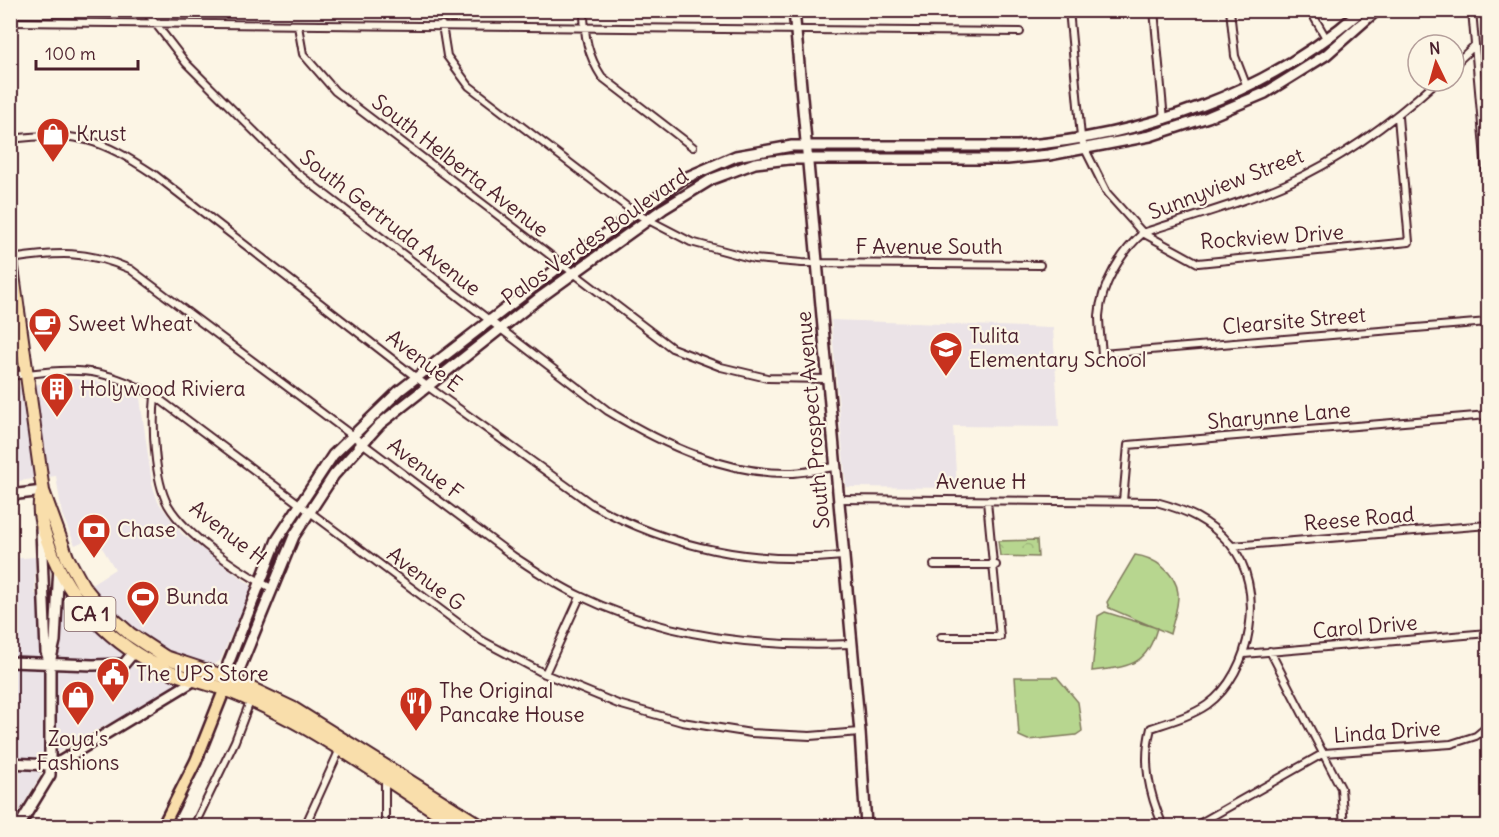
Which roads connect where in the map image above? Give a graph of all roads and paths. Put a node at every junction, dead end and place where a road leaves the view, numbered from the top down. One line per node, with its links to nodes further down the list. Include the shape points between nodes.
1 (145, 10): 11 (street, South Gertruda Avenue)
2 (584, 10): 14 (street)
3 (794, 10): 15 (main road, South Prospect Avenue)
4 (1069, 10): 28 (street, Rockview Drive)
5 (1154, 10): 27 (street)
6 (1230, 10): 22 (street, via 1235,56)
7 (1310, 10): 17 (street)
8 (1472, 10): 18 (street)
9 (1369, 12): 17 (main road, Palos Verdes Boulevard); 21 (main road, Palos Verdes Boulevard, via 1326,55)
10 (10, 22): 11 (street)
11 (154, 23): 13 (street); 44 (street, South Gertruda Avenue, via 186,63 293,170)
12 (442, 25): 13 (street); 14 (street); 35 (street, F Avenue South, via 447,56 469,86)
13 (297, 26): 42 (street, South Helberta Avenue, via 303,54 335,90)
14 (584, 28): 15 (street); 31 (street, via 590,56 602,77)
15 (795, 28): 16 (street); 30 (main road, South Prospect Avenue)
16 (1020, 32)
17 (1326, 38): 20 (main road, Palos Verdes Boulevard)
18 (1475, 45): 19 (street); 34 (street)
19 (1466, 54)
20 (1289, 64): 21 (main road); 22 (main road, Palos Verdes Boulevard)
21 (1296, 74): 25 (main road, Palos Verdes Boulevard, via 1265,93)
22 (1247, 87): 24 (main road, Palos Verdes Boulevard)
23 (1424, 93): 26 (street, Sunnyview Street)
24 (1207, 103): 25 (main road); 27 (main road, Palos Verdes Boulevard)
25 (1212, 115): 32 (main road, Palos Verdes Boulevard, via 1150,136)
26 (1398, 117): 37 (street, Sunnyview Street, via 1286,184); 37 (street, Rockview Drive, via 1409,242 1198,263)
27 (1164, 120): 28 (main road, Palos Verdes Boulevard)
28 (1081, 137): 30 (main road, Palos Verdes Boulevard, via 1017,146); 32 (street, Rockview Drive)
29 (10, 139): 49 (street, Avenue E, via 44,135 79,137 114,148 155,175)
30 (807, 146): 33 (main road, South Prospect Avenue); 35 (main road, Palos Verdes Boulevard, via 764,150 710,166 683,179)
31 (693, 147)
32 (1084, 147): 33 (main road, Palos Verdes Boulevard, via 1007,159); 37 (street, Rockview Drive, via 1107,193)
33 (808, 158): 36 (main road, Palos Verdes Boulevard, via 755,163 712,179); 40 (main road, South Prospect Avenue)
34 (1488, 194)
35 (635, 213): 36 (street, F Avenue South); 42 (main road, Palos Verdes Boulevard)
36 (648, 219): 40 (street, F Avenue South, via 691,242 754,259); 43 (main road, Palos Verdes Boulevard)
37 (1143, 233): 45 (street, Clearsite Street, via 1113,271 1099,314 1102,354)
38 (10, 253): 39 (highway, CA 1)
39 (11, 259): 47 (highway, CA 1); 54 (street, Avenue F, via 57,252 106,258 130,269)
40 (817, 263): 41 (street, F Avenue South); 50 (main road, South Prospect Avenue)
41 (1040, 265)
42 (562, 266): 43 (street, South Helberta Avenue); 44 (main road, Palos Verdes Boulevard)
43 (573, 274): 46 (main road, Palos Verdes Boulevard); 50 (street, South Helberta Avenue, via 672,348 721,367 767,378)
44 (489, 321): 46 (street, South Gertruda Avenue); 49 (main road, Palos Verdes Boulevard)
45 (1488, 322)
46 (500, 329): 51 (main road, Palos Verdes Boulevard); 56 (street, South Gertruda Avenue, via 608,411 653,439 742,469 794,473)
47 (27, 374): 48 (street, Avenue G); 52 (street, Avenue G, via 67,370 113,375); 57 (highway, CA 1)
48 (10, 376)
49 (417, 378): 51 (street, Avenue E); 54 (main road, Palos Verdes Boulevard)
50 (827, 379): 56 (main road, South Prospect Avenue)
51 (427, 386): 55 (main road, Palos Verdes Boulevard); 67 (street, Avenue E, via 593,505 634,525 697,547 746,556)
52 (155, 396): 62 (street, Avenue G); 72 (street, Avenue H, via 156,448 167,503 195,535)
53 (1488, 415): 61 (street, Sharynne Lane, via 1128,445)
54 (353, 435): 55 (street, Avenue F); 62 (main road, Palos Verdes Boulevard, via 333,455)
55 (362, 441): 63 (main road, Palos Verdes Boulevard); 74 (street, Avenue F, via 513,556)
56 (834, 467): 59 (main road, South Prospect Avenue)
57 (43, 491): 58 (main road); 64 (highway, CA 1, via 39,501); 68 (highway, CA 1)
58 (10, 495)
59 (839, 499): 60 (street, Avenue H); 67 (main road, South Prospect Avenue)
60 (987, 501): 61 (street, Avenue H); 70 (street)
61 (1124, 501): 66 (street, Avenue H, via 1156,502 1184,509 1209,522)
62 (299, 504): 63 (street, Avenue G); 72 (main road, Palos Verdes Boulevard)
63 (309, 512): 73 (main road, Palos Verdes Boulevard); 84 (street, Avenue G, via 481,640)
64 (42, 522): 71 (highway, CA 1); 83 (main road, via 46,652)
65 (1488, 525): 66 (street, Reese Road)
66 (1232, 546): 80 (street, Avenue H, via 1243,568 1251,602 1251,634)
67 (843, 556): 77 (main road, South Prospect Avenue)
68 (67, 557): 71 (main road); 81 (highway, CA 1, via 101,608 130,634)
69 (934, 565): 70 (street)
70 (996, 565): 76 (street, via 1000,637)
71 (58, 566): 79 (highway, CA 1, via 93,618); 83 (main road, via 55,641)
72 (259, 581): 73 (street, Avenue H); 86 (main road, Palos Verdes Boulevard, via 228,664)
73 (271, 588): 86 (main road, Palos Verdes Boulevard, via 239,670)
74 (580, 597): 77 (street, Avenue F, via 654,625 724,640 780,645); 84 (street)
75 (1488, 633): 78 (street, Carol Drive)
76 (942, 637)
77 (851, 644): 89 (main road, South Prospect Avenue)
78 (1270, 651): 80 (street, Carol Drive); 91 (street)
79 (134, 652): 81 (highway, via 140,648 160,659); 83 (main road, via 124,664); 85 (highway, CA 1, via 167,671)
80 (1244, 654): 103 (street, Avenue H, via 1226,684 1207,704 1152,728 1145,764 1152,801)
81 (165, 657): 86 (highway, CA 1)
82 (10, 662): 83 (main road)
83 (50, 663): 93 (main road)
84 (545, 674): 89 (street, Avenue G, via 618,704 682,722 751,733 810,736)
85 (195, 680): 86 (highway, CA 1); 93 (main road, via 62,761)
86 (227, 684): 87 (highway, CA 1); 90 (highway, CA 1, via 301,712); 96 (main road, Palos Verdes Boulevard)
87 (251, 699): 90 (highway, CA 1); 97 (street)
88 (1488, 726): 91 (street, Linda Drive, via 1476,736 1451,744)
89 (860, 732): 102 (main road, South Prospect Avenue)
90 (342, 745): 94 (highway, CA 1); 98 (street)
91 (1324, 753): 104 (street, Linda Drive); 105 (street, via 1341,788)
92 (10, 764): 93 (main road)
93 (49, 765): 95 (main road, via 50,775)
94 (388, 776): 99 (street); 100 (highway, CA 1); 101 (highway, CA 1)
95 (19, 826)
96 (163, 826)
97 (194, 826)
98 (305, 826)
99 (386, 826)
100 (459, 826)
101 (481, 826)
102 (866, 826)
103 (1162, 826)
104 (1195, 826)
105 (1344, 826)

